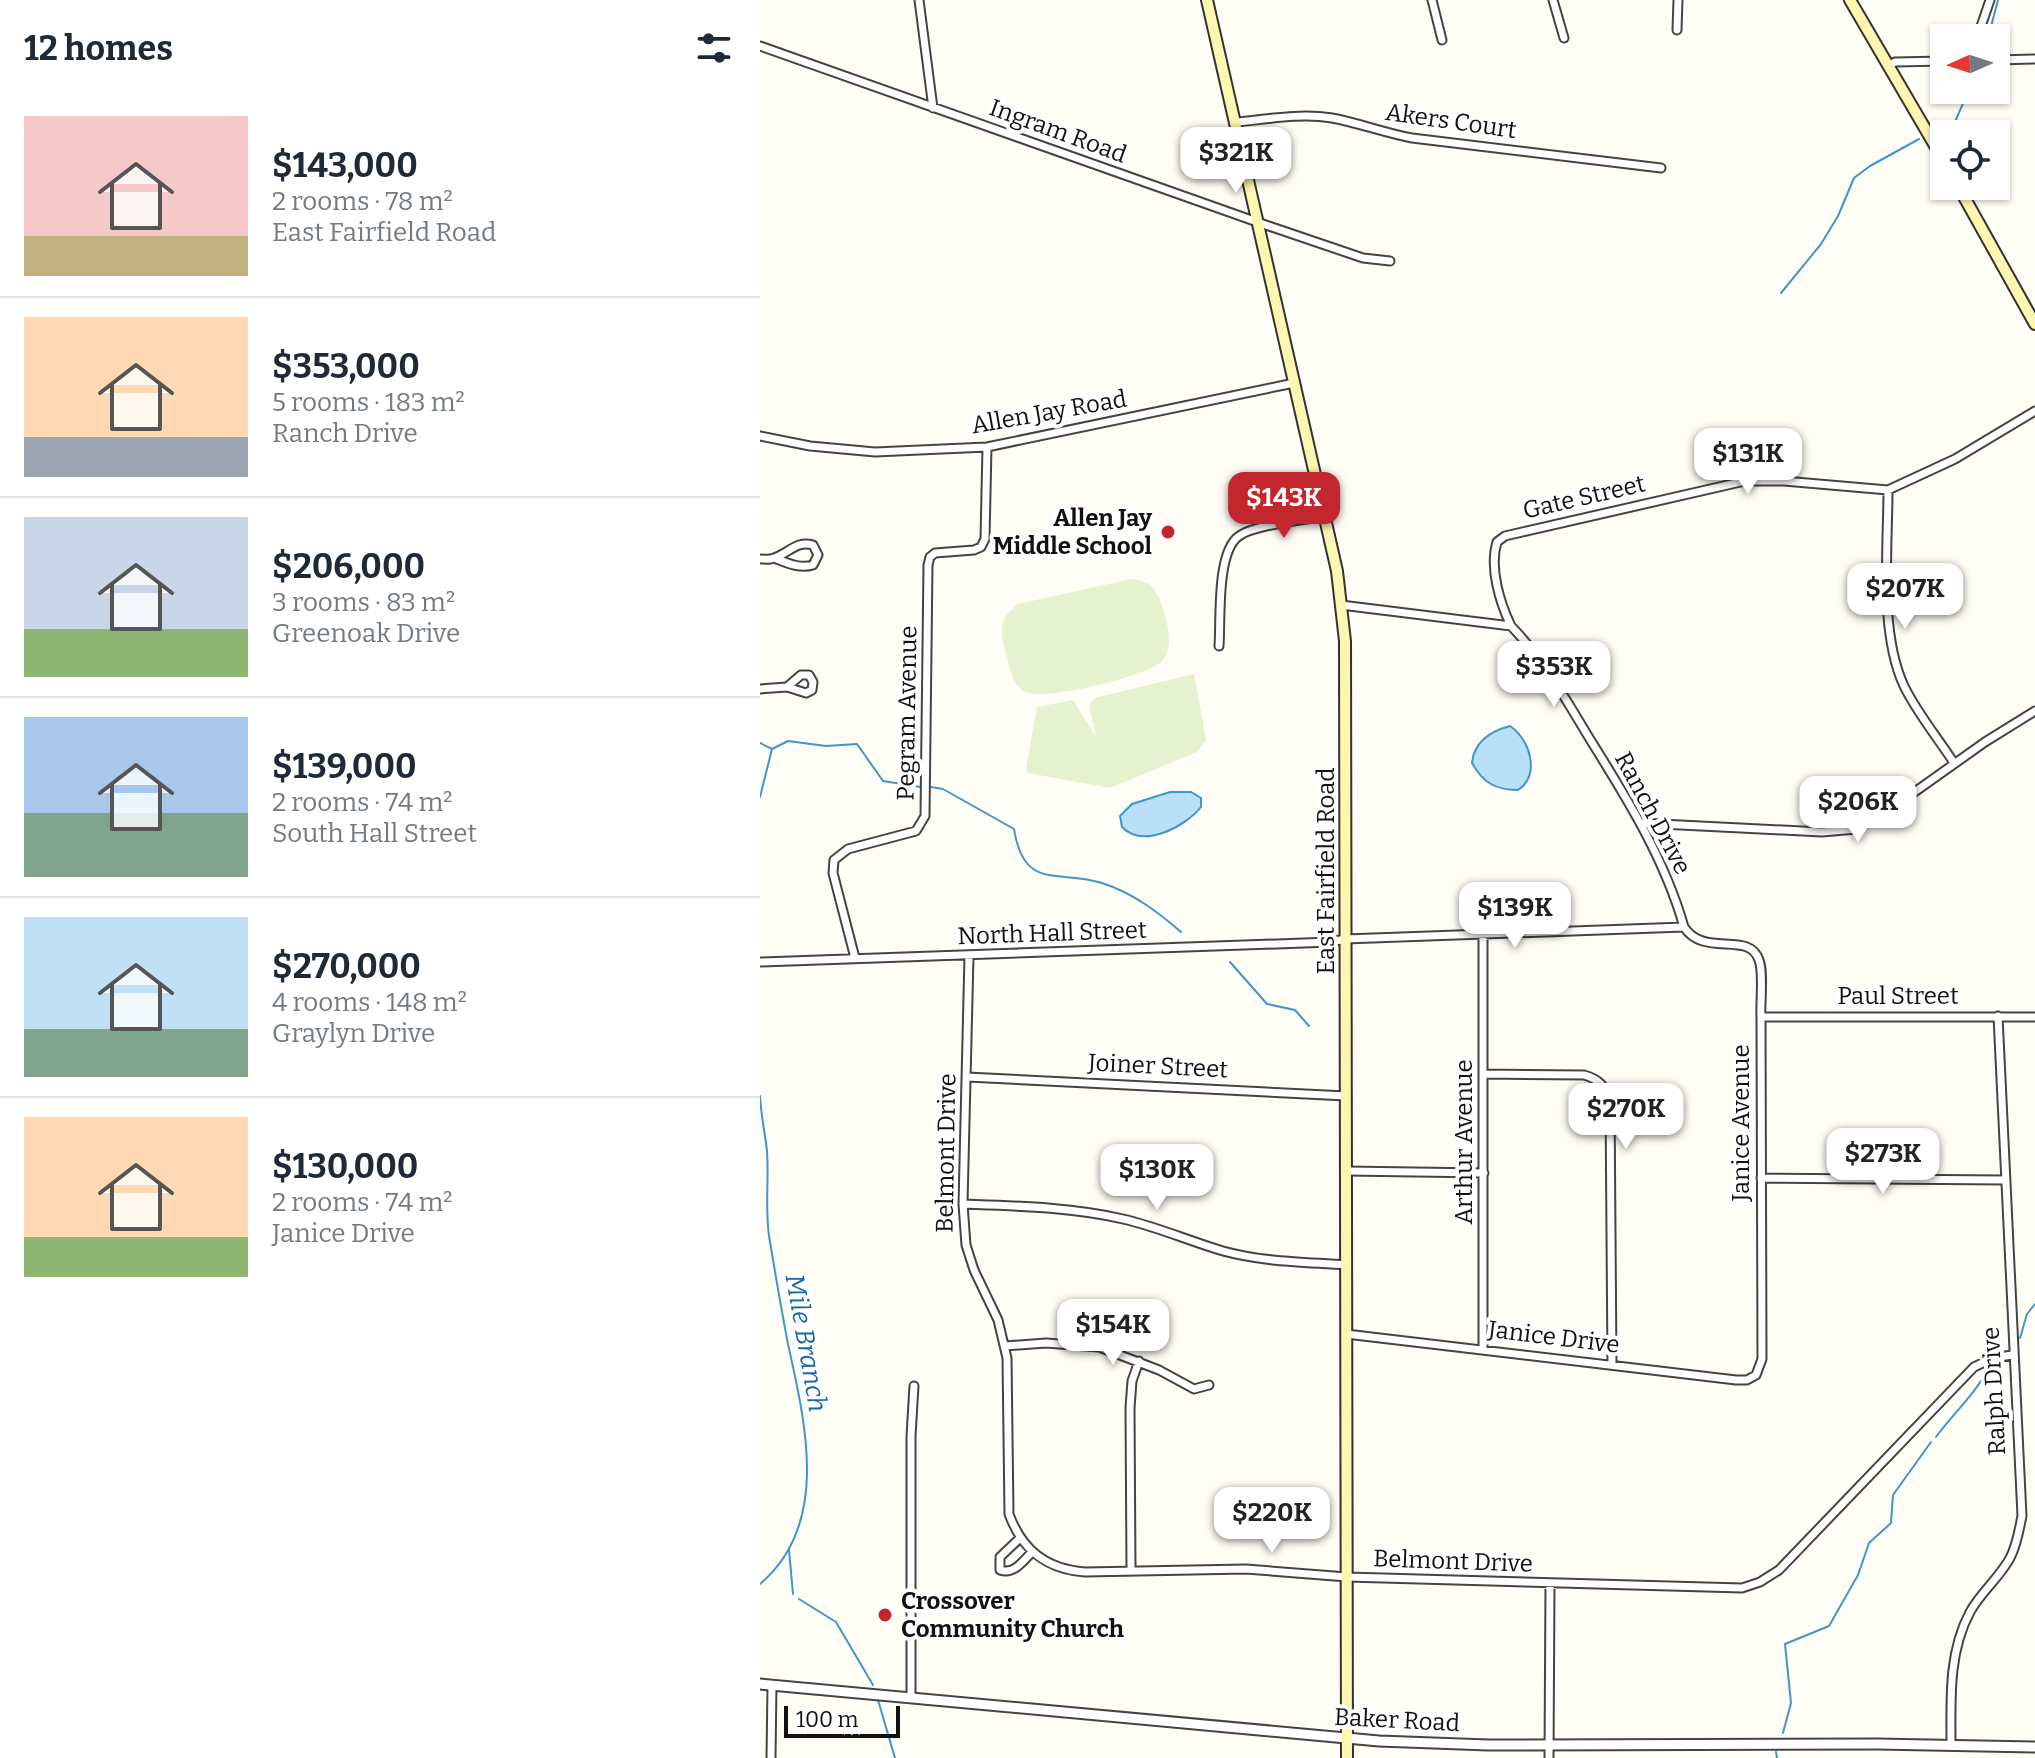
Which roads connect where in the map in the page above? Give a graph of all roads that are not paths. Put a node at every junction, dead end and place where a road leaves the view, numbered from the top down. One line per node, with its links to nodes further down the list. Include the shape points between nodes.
1 (919, 0): 17 (street)
2 (1207, 0): 18 (main road, East Fairfield Road)
3 (1432, 0): 11 (street)
4 (1553, 0): 10 (street)
5 (1678, 0): 9 (street)
6 (1850, 0): 16 (main road)
7 (1990, 0): 8 (street)
8 (1982, 24)
9 (1677, 30)
10 (1564, 38)
11 (1442, 40)
12 (760, 46): 17 (street, Ingram Road)
13 (2035, 59): 14 (street)
14 (2010, 60)
15 (1930, 61): 16 (street)
16 (1888, 66): 19 (main road)
17 (933, 108): 22 (street, Ingram Road)
18 (1237, 122): 20 (street, Akers Court, via 1309,116 1412,138); 22 (main road, East Fairfield Road)
19 (1930, 137)
20 (1661, 168)
21 (1966, 200): 24 (main road)
22 (1260, 223): 23 (street, Ingram Road, via 1363,258); 25 (main road, East Fairfield Road)
23 (1390, 261)
24 (2035, 324)
25 (1294, 383): 28 (street, Allen Jay Road); 30 (main road, East Fairfield Road)
26 (2035, 411): 29 (street, Gate Street, via 1955,459)
27 (760, 436): 28 (street, Allen Jay Road, via 875,452)
28 (987, 447): 45 (street, Pegram Avenue, via 985,539 974,550 935,553 928,565 925,816 916,831 848,849 834,860 832,871)
29 (1888, 490): 34 (street, Gate Street, via 1745,481 1505,536 1497,542 1495,561); 39 (street, via 1892,649 1904,686)
30 (1325, 516): 33 (main road, East Fairfield Road); 35 (street, via 1237,537 1226,554)
31 (774, 558): 31 (street, via 809,567 818,555 808,543); 32 (street)
32 (760, 559)
33 (1341, 605): 34 (street); 43 (main road, East Fairfield Road, via 1347,746)
34 (1511, 626): 40 (street, Ranch Drive, via 1548,671)
35 (1219, 646)
36 (787, 687): 37 (street)
37 (760, 689)
38 (2035, 711): 39 (street)
39 (1954, 763): 40 (street, via 1856,829)
40 (1641, 823): 41 (street, Ranch Drive)
41 (1684, 927): 42 (street, North Hall Street); 48 (street, Janice Avenue, via 1700,942 1746,945 1755,952 1760,961)
42 (1483, 935): 43 (street, North Hall Street); 50 (street, Arthur Avenue)
43 (1345, 939): 44 (street, North Hall Street); 52 (main road, East Fairfield Road)
44 (969, 956): 45 (street, North Hall Street); 51 (street, Belmont Drive)
45 (855, 958): 46 (street, North Hall Street)
46 (760, 962)
47 (1998, 1016): 48 (street, Paul Street); 49 (street, Paul Street); 56 (street, Ralph Drive)
48 (1761, 1017): 55 (street, Janice Avenue)
49 (2035, 1017)
50 (1484, 1074): 54 (street, Arthur Avenue); 64 (street, via 1584,1075 1607,1092)
51 (967, 1077): 52 (street, Joiner Street); 57 (street, Belmont Drive)
52 (1346, 1096): 53 (main road, East Fairfield Road)
53 (1346, 1171): 54 (street); 58 (main road, East Fairfield Road)
54 (1484, 1173): 61 (street, Arthur Avenue)
55 (1761, 1178): 56 (street); 65 (street, Janice Avenue, via 1762,1359)
56 (2005, 1180): 62 (street, Ralph Drive)
57 (963, 1204): 58 (street, via 1083,1212 1161,1229 1249,1257); 60 (street, Belmont Drive, via 966,1245)
58 (1346, 1265): 59 (main road, East Fairfield Road)
59 (1346, 1334): 61 (street, Janice Drive); 71 (main road, East Fairfield Road)
60 (1005, 1346): 63 (street, via 1075,1343); 68 (street, Belmont Drive, via 1007,1494)
61 (1483, 1349): 64 (street, Janice Drive)
62 (2012, 1355): 72 (street, Belmont Drive, via 1974,1367 1799,1550 1760,1582 1724,1589); 80 (street, Ralph Drive, via 2022,1516 2010,1560 1969,1614 1954,1657)
63 (1139, 1361): 66 (street, via 1194,1389); 70 (street, via 1130,1408)
64 (1612, 1365): 65 (street, Janice Drive, via 1736,1380)
65 (1756, 1375)
66 (1209, 1385)
67 (914, 1386): 75 (street)
68 (1020, 1538): 69 (street, Belmont Drive); 69 (street, via 1000,1557 1000,1570 1013,1570)
69 (1032, 1552): 70 (street, Belmont Drive, via 1047,1564 1071,1571)
70 (1131, 1570): 71 (street, Belmont Drive, via 1246,1569)
71 (1347, 1577): 72 (street, Belmont Drive); 76 (main road, East Fairfield Road)
72 (1550, 1585): 79 (street)
73 (760, 1684): 74 (street, Baker Road)
74 (772, 1685): 75 (street, Baker Road); 78 (street)
75 (911, 1696): 76 (street, Baker Road)
76 (1347, 1738): 79 (street, Baker Road); 83 (main road, East Fairfield Road)
77 (760, 1739): 78 (street)
78 (771, 1739): 82 (street)
79 (1549, 1745): 80 (street, Baker Road); 84 (street)
80 (1951, 1745): 81 (street, Baker Road)
81 (2035, 1747)
82 (771, 1758)
83 (1347, 1758)
84 (1549, 1758)

